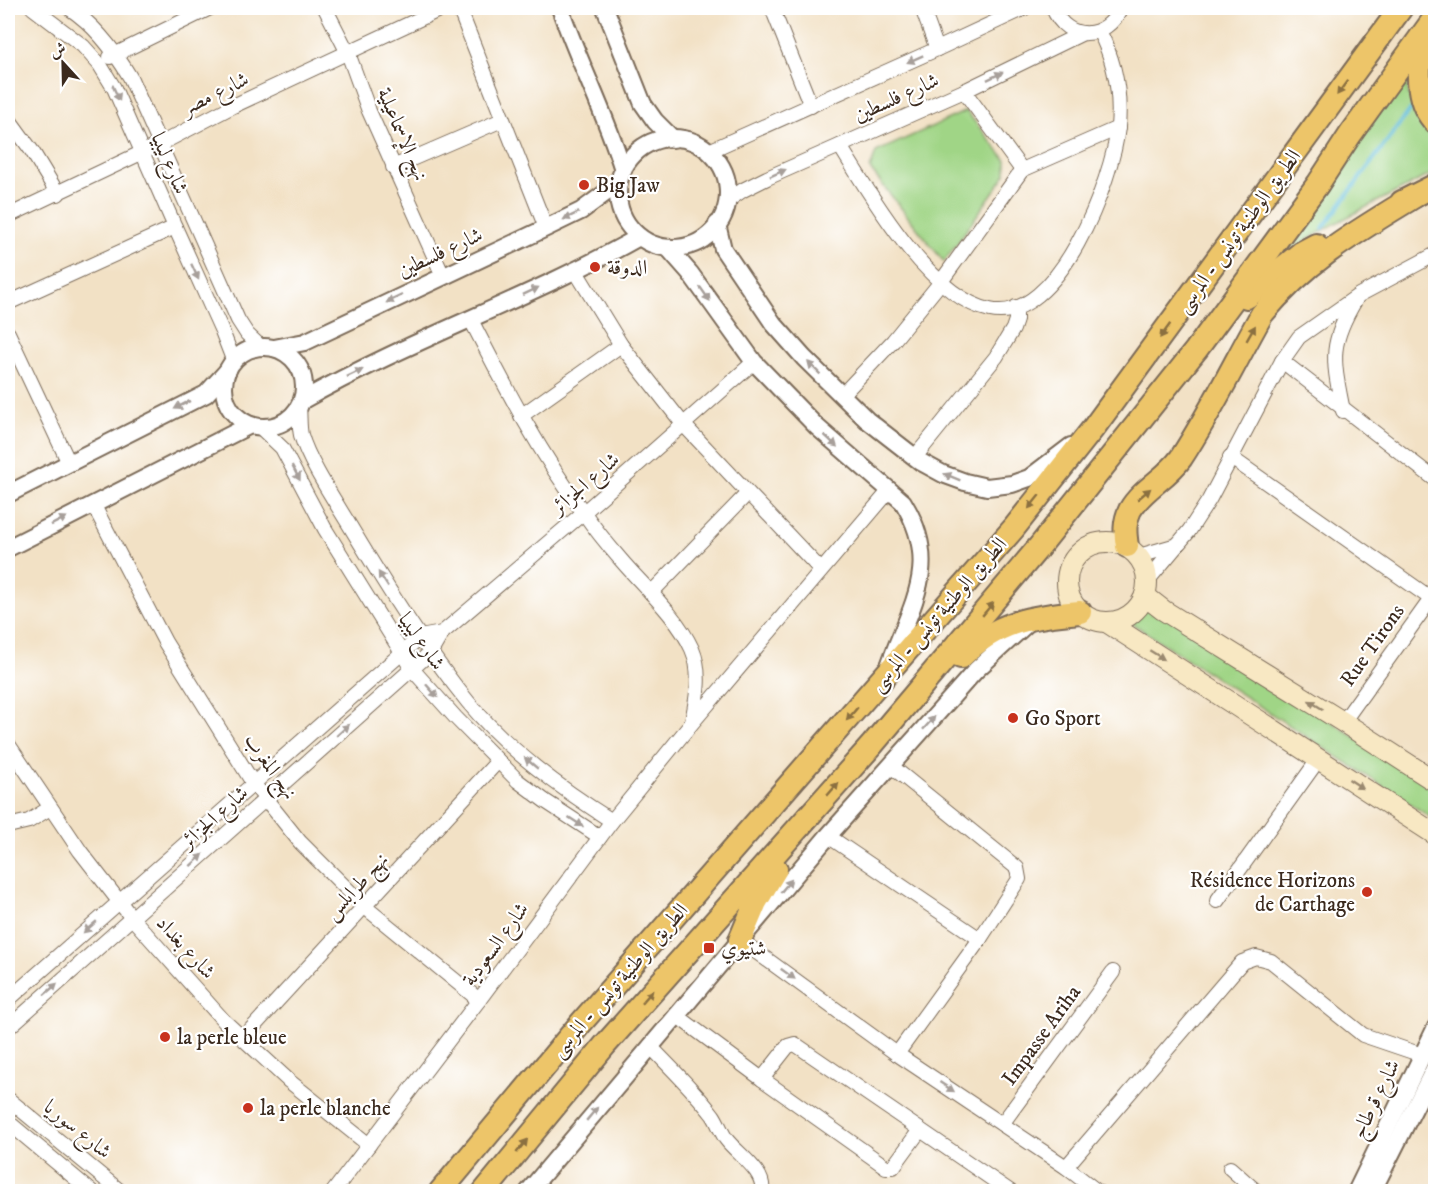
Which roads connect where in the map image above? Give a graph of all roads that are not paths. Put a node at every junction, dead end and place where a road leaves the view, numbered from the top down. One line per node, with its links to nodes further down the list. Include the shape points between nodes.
1 (33, 8): 24 (street, شارع ليبيا, via 84,46)
2 (69, 8): 22 (street, شارع ليبيا)
3 (208, 8): 22 (street)
4 (325, 8): 23 (street, نهج الإسماعيلية)
5 (442, 8): 23 (street, شارع مصر)
6 (459, 8): 28 (street)
7 (560, 8): 38 (street, via 613,138)
8 (605, 8): 31 (street, via 644,104)
9 (772, 8): 26 (street)
10 (922, 8): 20 (street)
11 (1025, 8): 20 (street, شارع فلسطين)
12 (1053, 8): 18 (street, via 1063,24)
13 (1121, 8): 17 (street, via 1109,26)
14 (1384, 8): 21 (highway)
15 (1401, 8): 21 (highway, الطريق الوطنية تونس - المرسى)
16 (1436, 16): 19 (highway, الطريق الوطنية تونس - المرسى)
17 (1100, 31): 18 (street, شارع فلسطين); 30 (street, via 1111,53 1118,92)
18 (1083, 33): 25 (street, شارع فلسطين, one-way to 18)
19 (1421, 37): 29 (highway, via 1418,80 1423,104); 60 (highway, الطريق الوطنية تونس - المرسى)
20 (938, 49): 26 (street, شارع فلسطين, one-way to 26)
21 (1369, 51): 70 (highway, الطريق الوطنية تونس - المرسى, one-way to 70)
22 (116, 53): 24 (street); 32 (street, شارع ليبيا)
23 (348, 53): 32 (street, شارع مصر); 36 (street, نهج الإسماعيلية)
24 (100, 65): 35 (street, شارع ليبيا, one-way to 35)
25 (964, 91): 33 (street, شارع فلسطين); 37 (street)
26 (812, 106): 34 (street, شارع فلسطين)
27 (8, 118): 40 (street)
28 (502, 120): 36 (street); 46 (street)
29 (1436, 123)
30 (1118, 128): 37 (street); 55 (street, via 1107,178 1075,248 1041,293)
31 (673, 139): 34 (street, via 695,142); 38 (street, via 646,145 633,156)
32 (160, 144): 35 (street, شارع مصر); 59 (street, شارع ليبيا, via 238,320 247,334)
33 (840, 146): 42 (street, شارع فلسطين, one-way to 33, via 767,178); 52 (street, via 891,226)
34 (709, 151): 42 (street, via 726,178)
35 (143, 152): 40 (street, شارع مصر); 45 (street, شارع ليبيا)
36 (393, 167): 51 (street, نهج الإسماعيلية)
37 (1022, 170): 52 (street)
38 (621, 176): 46 (street, شارع فلسطين, one-way to 46, via 581,211); 47 (street, via 621,213)
39 (1436, 185): 41 (highway)
40 (58, 194): 43 (street, شارع مصر)
41 (1415, 196): 60 (highway, via 1301,253 1257,287); 82 (highway, one-way to 41, via 1125,526 1129,512 1138,497 1179,461 1262,314 1290,282 1324,253)
42 (727, 201): 44 (street)
43 (8, 216)
44 (717, 224): 48 (street, via 698,242); 64 (street, one-way to 44, via 773,323 723,249)
45 (175, 227): 54 (street); 63 (street, شارع ليبيا, one-way to 63, via 222,331)
46 (546, 228): 51 (street, شارع فلسطين)
47 (639, 237): 48 (street); 50 (street)
48 (668, 248): 61 (street, one-way to 61)
49 (1436, 254): 53 (street)
50 (576, 270): 56 (street, one-way to 50); 58 (street)
51 (443, 276): 59 (street, شارع فلسطين, one-way to 59, via 305,342)
52 (940, 283): 55 (street, via 990,310); 64 (street)
53 (1359, 295): 62 (street, via 1299,337); 66 (street, via 1342,322 1334,352)
54 (8, 303)
55 (1016, 307): 71 (street, via 1013,328 996,357)
56 (471, 320): 65 (street, one-way to 56, via 333,383); 67 (street)
57 (8, 333): 73 (street)
58 (621, 345): 67 (street); 68 (street)
59 (268, 348): 63 (street, via 242,354); 65 (street, via 285,353 300,368 305,389)
60 (1196, 350): 99 (highway, الطريق الوطنية تونس - المرسى, one-way to 60, via 1032,556)
61 (754, 362): 68 (street, شارع الجزائر); 75 (street, one-way to 75, via 816,427)
62 (1282, 362): 66 (street); 72 (street)
63 (231, 366): 69 (street, via 224,383 225,396 239,418); 73 (street, one-way to 73, via 206,394)
64 (843, 395): 71 (street, via 867,420)
65 (301, 404): 69 (street, via 283,423); 91 (street, شارع ليبيا, one-way to 65, via 316,468 301,434)
66 (1343, 411): 74 (street)
67 (521, 416): 79 (street)
68 (683, 424): 77 (street); 79 (street, شارع الجزائر)
69 (255, 426): 78 (street); 92 (street, شارع ليبيا, one-way to 92, via 282,448 330,538)
70 (1095, 426): 71 (street, one-way to 71, via 1029,478 1012,484 987,487 965,482); 95 (highway, الطريق الوطنية تونس - المرسى, one-way to 95, via 1014,528)
71 (915, 457)
72 (1230, 457): 80 (street, via 1209,500); 86 (street)
73 (69, 463): 76 (street)
74 (1436, 480)
75 (890, 490): 83 (street, شارع السعودية); 95 (street, via 903,502 916,526 922,570 913,608)
76 (8, 494)
77 (747, 494): 83 (street); 85 (street)
78 (93, 504): 81 (street, one-way to 78); 104 (street, نهج المغرب, via 165,642)
79 (583, 513): 85 (street); 90 (street, شارع الجزائر)
80 (1177, 544): 82 (street); 84 (street)
81 (8, 548)
82 (1133, 551): 84 (main road, via 1146,567); 87 (main road, via 1117,542 1095,543 1078,554 1067,584 1068,594)
83 (821, 570): 97 (street, شارع السعودية)
84 (1147, 588): 89 (main road, via 1137,610 1119,621); 96 (main road, one-way to 84, via 1163,610)
85 (651, 593): 97 (street, via 692,650 698,696)
86 (1434, 597): 96 (street, Rue Tirons)
87 (1080, 612): 88 (highway); 89 (main road)
88 (1036, 616): 99 (highway, via 976,642); 102 (street, one-way to 88, via 976,670)
89 (1108, 622): 100 (main road, one-way to 100)
90 (442, 633): 91 (street, شارع الجزائر); 93 (street, شارع الجزائر)
91 (420, 637): 92 (street, شارع الجزائر); 93 (street, شارع ليبيا)
92 (402, 652): 94 (street, شارع ليبيا); 104 (street, شارع الجزائر)
93 (431, 652): 94 (street, شارع الجزائر); 108 (street, شارع ليبيا, one-way to 93, via 564,790 525,758 469,703)
94 (412, 669): 101 (street, شارع ليبيا, one-way to 101); 105 (street, شارع الجزائر, one-way to 94)
95 (887, 672): 142 (highway, الطريق الوطنية تونس - المرسى, one-way to 142)
96 (1343, 722): 103 (main road)
97 (692, 723): 108 (street, شارع السعودية)
98 (8, 744): 106 (street, شارع بغداد)
99 (872, 745): 107 (highway, الطريق الوطنية تونس - المرسى, one-way to 99)
100 (1318, 760): 110 (main road, one-way to 110); 113 (street)
101 (498, 761): 112 (street, شارع ليبيا, one-way to 112, via 518,781); 115 (street, نهج طرابلس)
102 (891, 766): 111 (street); 117 (street, via 1017,868 1019,879)
103 (1436, 782)
104 (254, 783): 105 (street, نهج المغرب); 114 (street, شارع الجزائر)
105 (266, 799): 115 (street, نهج المغرب, via 300,842); 116 (street, شارع الجزائر, one-way to 105)
106 (51, 808): 109 (street, via 29,821); 114 (street, شارع بغداد)
107 (812, 814): 118 (highway, via 756,902); 143 (highway, الطريق الوطنية تونس - المرسى, one-way to 107, via 605,1045)
108 (612, 821): 112 (street, شارع السعودية)
109 (8, 826)
110 (1436, 834)
111 (828, 836): 117 (street); 118 (street, one-way to 111)
112 (600, 837): 121 (street, شارع السعودية)
113 (1217, 901)
114 (119, 902): 116 (street, شارع بغداد); 120 (street, شارع الجزائر, one-way to 120)
115 (365, 907): 121 (street, نهج المغرب); 125 (street, نهج طرابلس)
116 (132, 918): 124 (street, شارع الجزائر, one-way to 116); 125 (street, شارع بغداد)
117 (980, 939): 127 (street)
118 (740, 940): 122 (street); 127 (street, one-way to 127)
119 (1113, 972): 132 (street, Impasse Ariha)
120 (8, 1000)
121 (479, 1000): 134 (street, شارع السعودية)
122 (676, 1015): 126 (street); 129 (street)
123 (1436, 1027): 128 (street, شارع قرطاج)
124 (8, 1028)
125 (243, 1038): 134 (street, شارع بغداد, via 315,1104)
126 (650, 1046): 144 (street, one-way to 126); 145 (street, via 703,1101 726,1139 754,1170 763,1185)
127 (897, 1054): 132 (street, one-way to 132)
128 (1429, 1060): 135 (street, via 1363,1035 1271,961 1256,957 1242,962); 148 (street, شارع قرطاج); 149 (street, شارع قرطاج)
129 (762, 1079): 133 (street, via 788,1046 795,1044); 133 (street, via 886,1167 893,1167)
130 (8, 1099): 137 (street, شارع سوريا)
131 (8, 1122): 139 (street, شارع سوريا)
132 (1002, 1124): 135 (street)
133 (920, 1130): 146 (street)
134 (369, 1145): 141 (street, شارع السعودية)
135 (1066, 1167): 138 (street)
136 (1230, 1168): 147 (street)
137 (105, 1187): 140 (street, شارع سوريا)
138 (1088, 1189)
139 (92, 1191)
140 (121, 1191)
141 (333, 1191)
142 (440, 1191)
143 (484, 1191)
144 (528, 1191)
145 (762, 1191)
146 (1011, 1191)
147 (1257, 1191)
148 (1356, 1191)
149 (1372, 1191)

